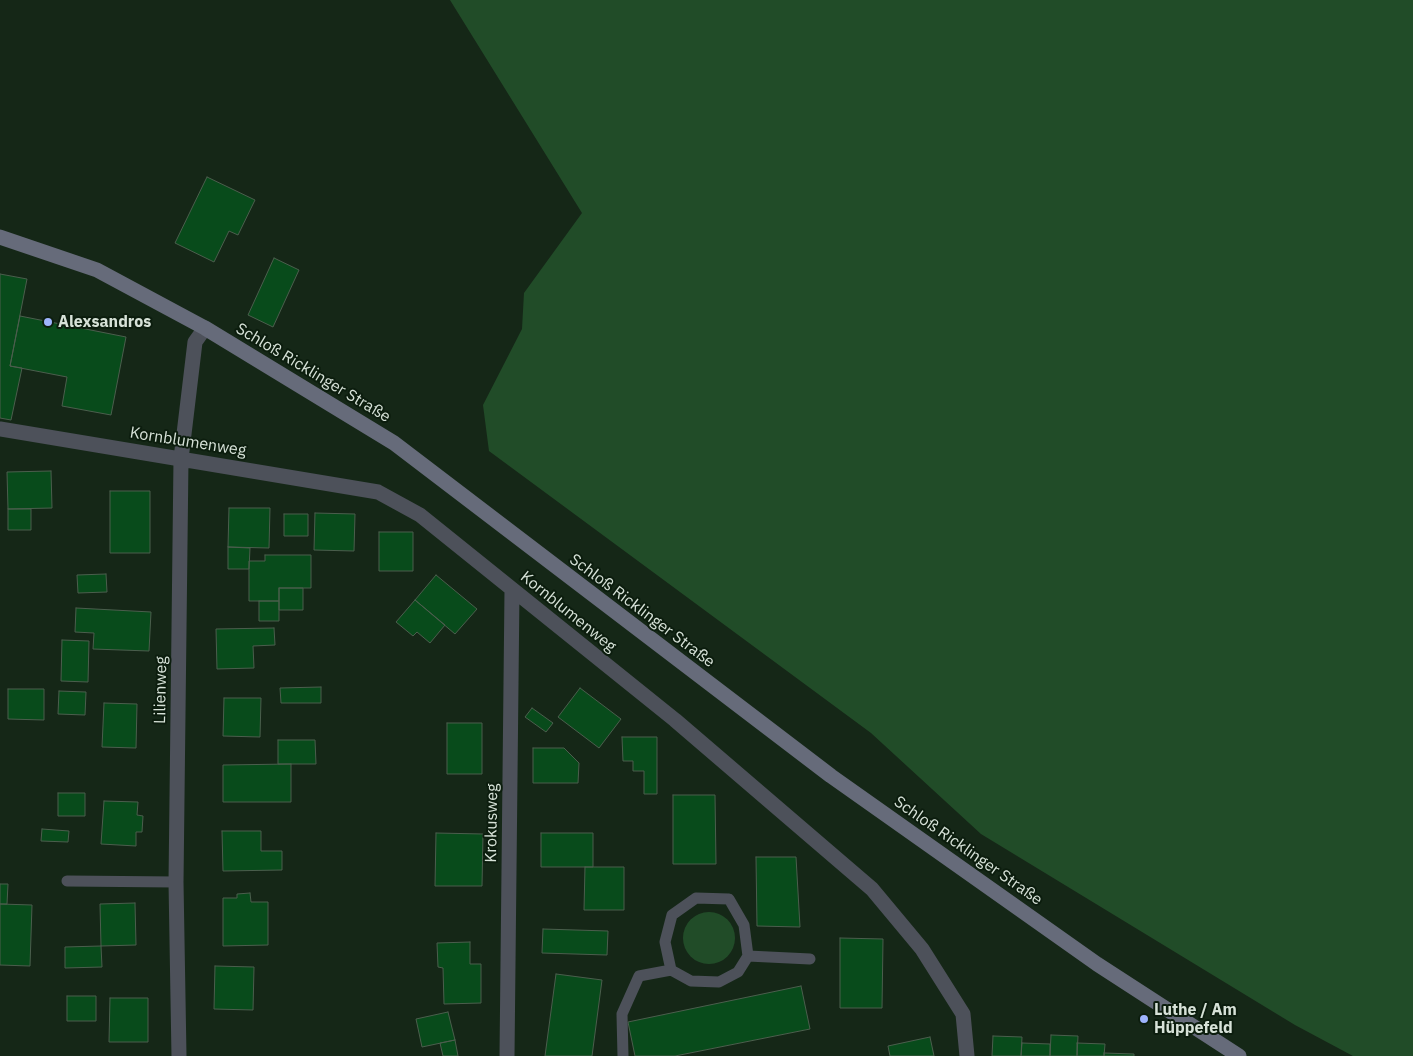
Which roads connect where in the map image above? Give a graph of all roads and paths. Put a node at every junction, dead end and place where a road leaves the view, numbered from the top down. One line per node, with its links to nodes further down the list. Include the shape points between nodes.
1 (0, 237): 2 (street, Schloß Ricklinger Straße, via 97,270)
2 (204, 328): 4 (street, Lilienweg, via 195,342); 11 (street, Schloß Ricklinger Straße, via 394,443 831,776)
3 (0, 429): 4 (street, Kornblumenweg)
4 (181, 459): 5 (street, Kornblumenweg, via 378,492 420,515); 7 (street, Lilienweg)
5 (512, 590): 13 (street, Krokusweg); 15 (street, Kornblumenweg, via 675,720 872,889 922,949 963,1014)
6 (67, 882): 7 (lane)
7 (176, 882): 12 (street, Lilienweg)
8 (748, 956): 9 (lane); 10 (lane, via 738,972 719,982 691,981); 10 (lane, via 744,925 729,899 696,898 672,915 665,942)
9 (810, 959)
10 (670, 970): 14 (lane, via 639,976 622,1014)
11 (1222, 1052): 16 (street, Schloß Ricklinger Straße)
12 (179, 1056)
13 (506, 1056)
14 (623, 1056)
15 (967, 1056)
16 (1239, 1056)

